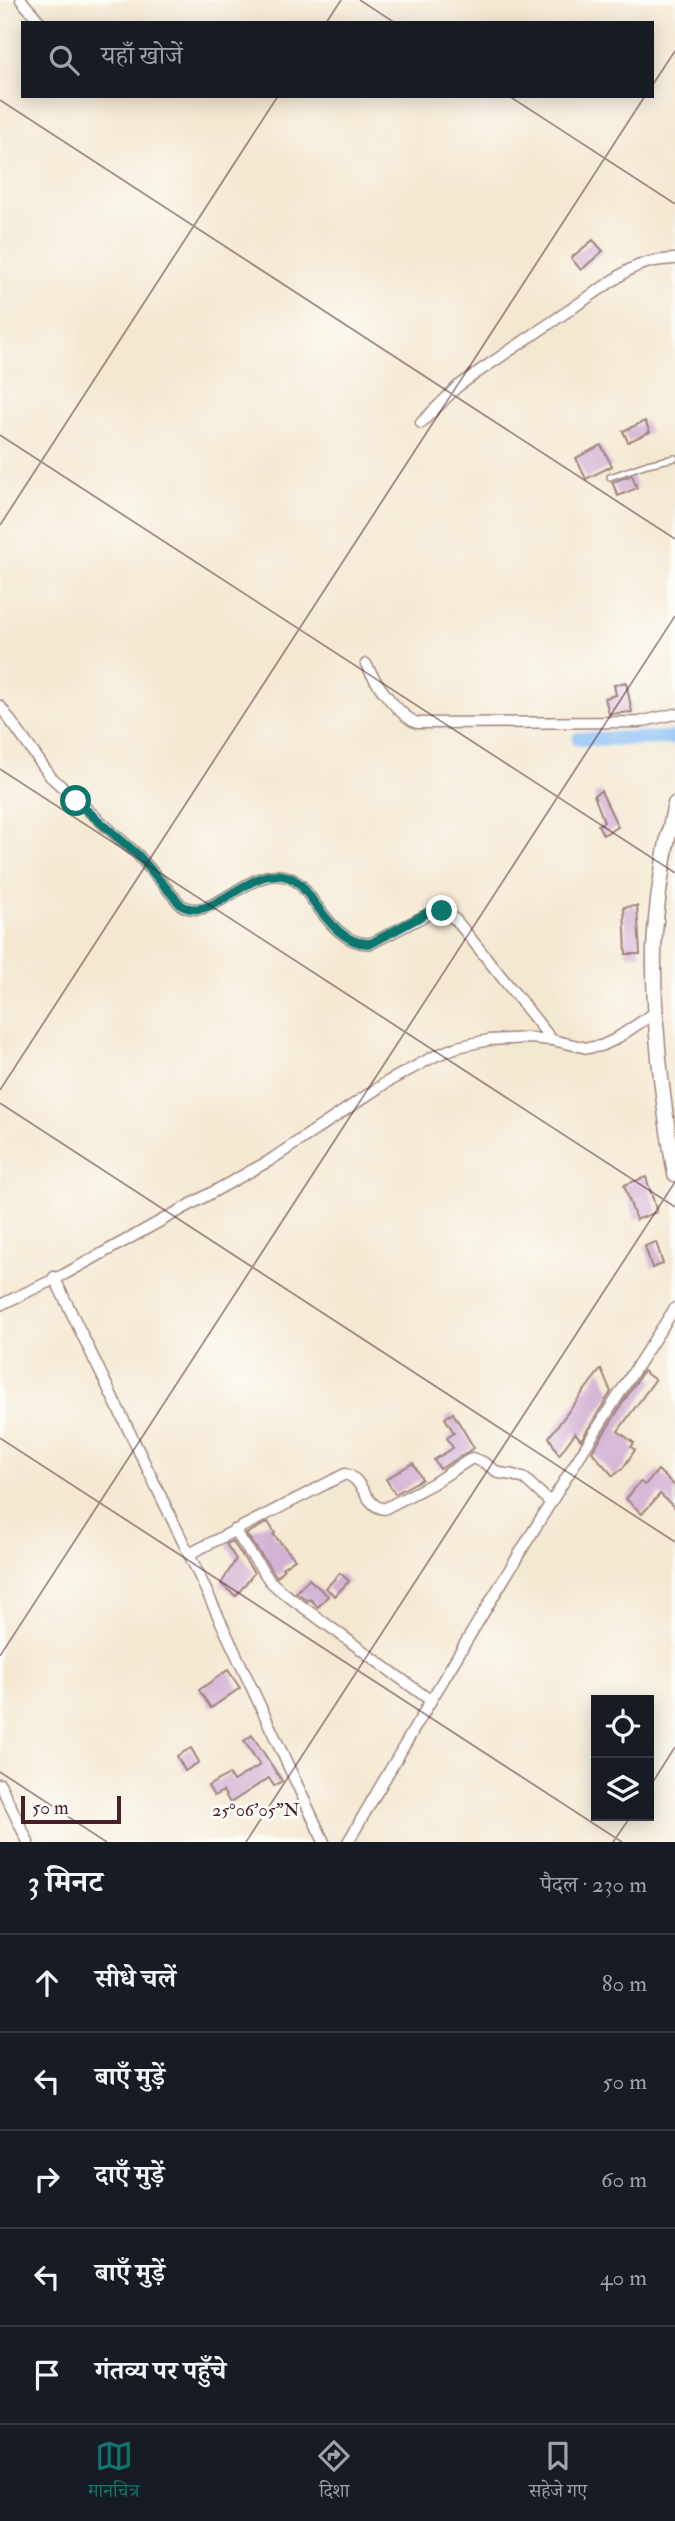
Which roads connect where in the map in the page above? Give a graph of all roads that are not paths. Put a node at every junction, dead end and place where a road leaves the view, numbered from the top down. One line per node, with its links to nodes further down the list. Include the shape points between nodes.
1 (21, 0): 2 (street)
2 (39, 21)
3 (675, 260): 4 (street, via 654,260 627,271 468,380)
4 (421, 423)
5 (675, 458): 6 (lane)
6 (610, 477)
7 (366, 664): 9 (street, via 407,718 424,724 639,722)
8 (0, 706): 12 (street, via 51,777 138,855 181,905 203,908 251,882 281,873 300,884 347,938 362,944 429,912 442,911 456,920)
9 (675, 714)
10 (675, 804): 11 (street, via 654,947)
11 (656, 1012): 12 (street, via 601,1046 587,1048); 13 (street)
12 (552, 1040): 14 (street, via 489,1040 457,1047 414,1066 269,1161)
13 (675, 1174)
14 (54, 1277): 15 (street); 19 (street)
15 (0, 1305)
16 (675, 1308): 17 (street)
17 (551, 1503): 18 (street, via 519,1476 499,1473 472,1458 384,1509 373,1505 354,1478 345,1474); 20 (street)
18 (234, 1530): 19 (street); 20 (street, via 281,1591)
19 (189, 1554): 23 (street)
20 (430, 1700): 24 (street)
21 (0, 1784): 22 (street)
22 (28, 1842)
23 (324, 1842)
24 (348, 1842)

